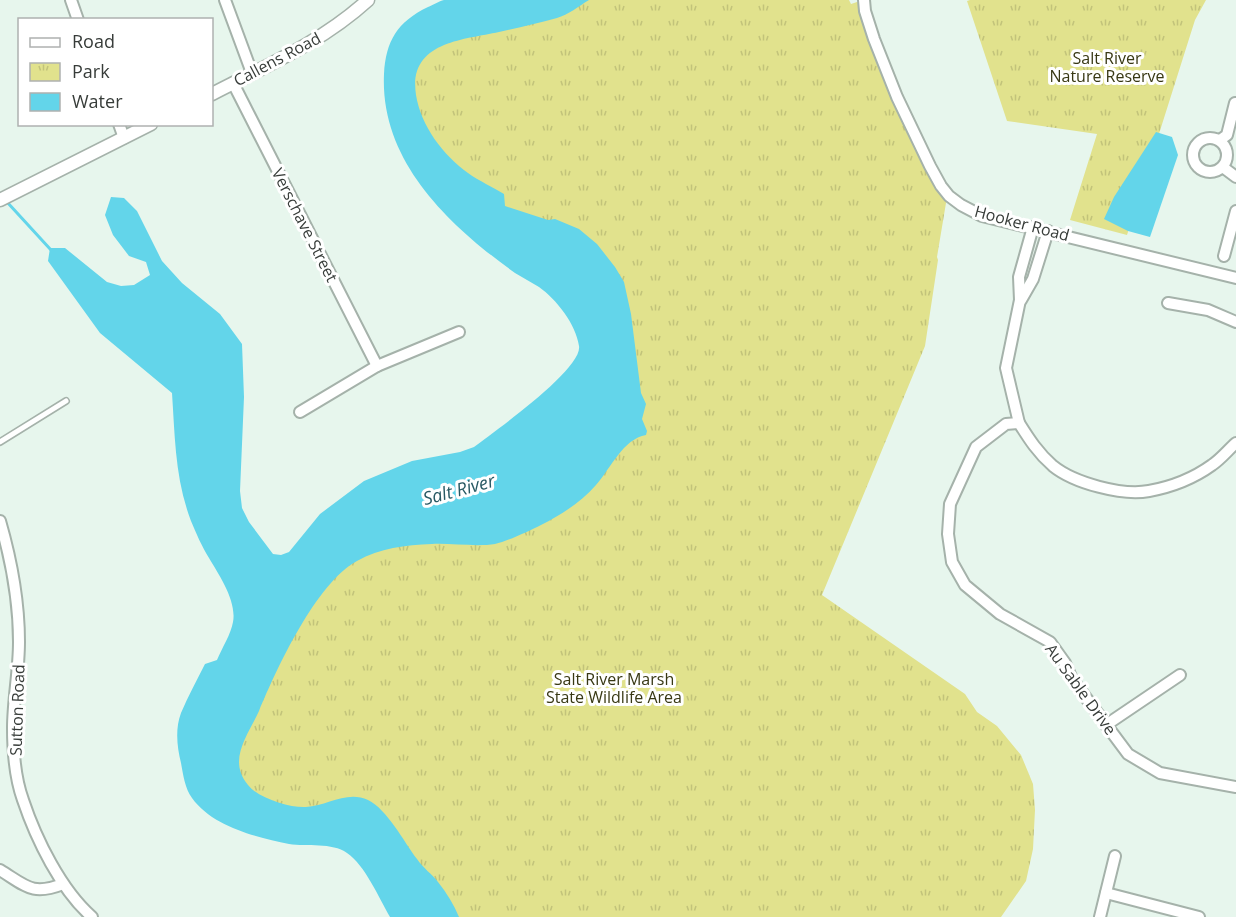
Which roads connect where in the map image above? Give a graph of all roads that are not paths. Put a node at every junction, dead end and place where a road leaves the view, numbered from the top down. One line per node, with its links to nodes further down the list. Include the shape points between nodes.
1 (70, 0): 5 (street)
2 (225, 0): 6 (street)
3 (368, 0): 6 (street, Callens Road, via 304,48)
4 (864, 0): 18 (street, Hooker Road, via 871,30 897,97 941,186 961,205 982,216)
5 (77, 18)
6 (252, 72): 7 (street, Callens Road)
7 (232, 83): 8 (street, Callens Road); 26 (street, Verschave Street)
8 (213, 93)
9 (1234, 104): 13 (street, via 1227,135)
10 (120, 126): 12 (street)
11 (148, 126): 12 (street)
12 (124, 138): 16 (street)
13 (1220, 140): 14 (street, via 1227,152); 14 (street, via 1206,138 1198,143 1194,159 1204,172)
14 (1224, 168): 15 (street)
15 (1236, 177)
16 (6, 197)
17 (1236, 211): 20 (street)
18 (1033, 227): 19 (street, Hooker Road); 22 (street, via 1020,277)
19 (1048, 231): 21 (street, Hooker Road); 22 (street, via 1034,279)
20 (1224, 256)
21 (1236, 279)
22 (1020, 300): 29 (street, via 1006,368)
23 (1167, 303): 24 (street, via 1208,309)
24 (1236, 322)
25 (459, 332): 26 (street)
26 (377, 366): 28 (street)
27 (66, 401): 30 (lane)
28 (300, 412)
29 (1019, 423): 31 (street, via 1034,447 1054,466 1076,480 1111,489 1147,492 1180,482 1212,465); 34 (street, Au Sable Drive, via 1006,424 976,447 950,504 948,534 952,562 965,585 1000,614 1050,642)
30 (0, 442)
31 (1236, 443)
32 (0, 521): 38 (street, Sutton Road, via 13,580 19,641 13,726 15,765 22,800)
33 (1180, 675): 34 (street)
34 (1106, 725): 35 (street, Au Sable Drive, via 1128,754 1160,773)
35 (1236, 787)
36 (1114, 856): 39 (street)
37 (0, 870): 38 (street, via 33,890)
38 (63, 884): 40 (street, Sutton Road)
39 (1106, 893): 41 (street); 42 (street)
40 (92, 917)
41 (1100, 917)
42 (1199, 917)

